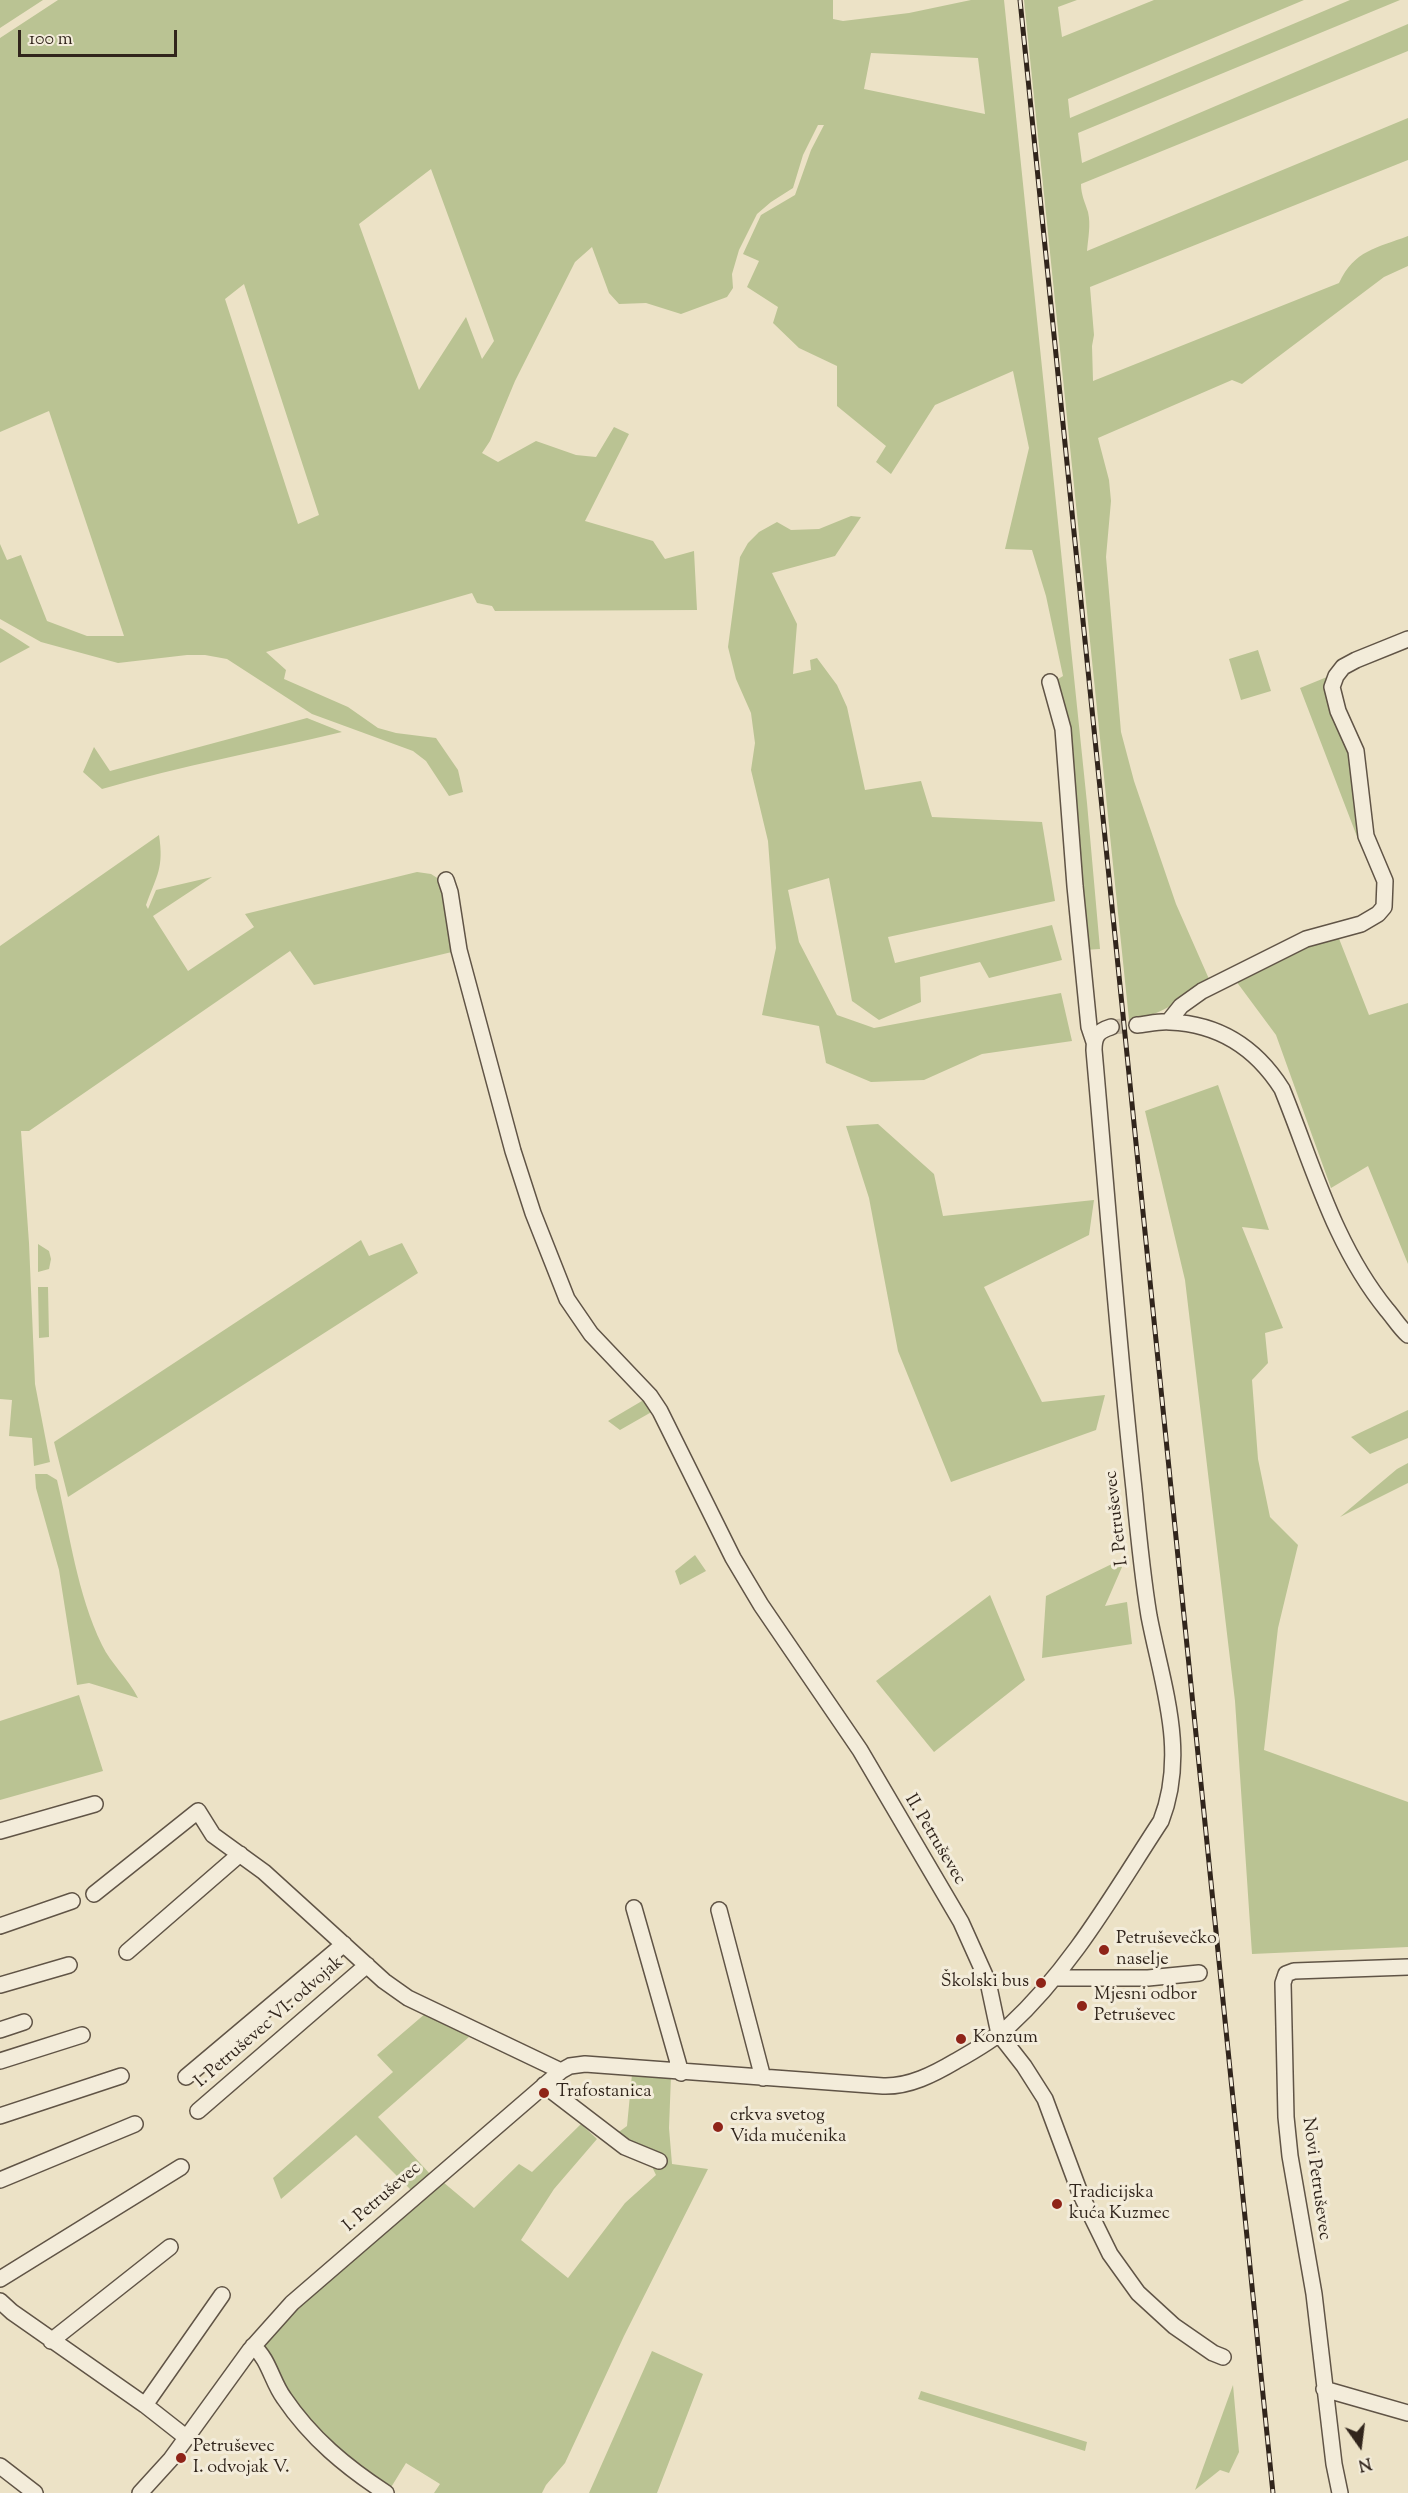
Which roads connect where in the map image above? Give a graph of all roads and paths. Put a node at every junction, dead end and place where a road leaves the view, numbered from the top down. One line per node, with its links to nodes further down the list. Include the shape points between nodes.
1 (1408, 639): 4 (street, via 1343,667 1332,687 1356,751 1366,836 1385,881 1384,907 1361,924 1306,939 1202,991 1181,1006)
2 (1050, 682): 7 (street, I. Petruševec, via 1063,729 1075,886 1089,1027)
3 (446, 880): 27 (street, II. Petruševec, via 462,960 513,1151 567,1299 591,1334 660,1411 761,1605 860,1750 961,1922 988,1982)
4 (1169, 1021): 5 (street); 8 (street, via 1229,1036 1271,1072 1282,1089 1343,1243 1372,1292)
5 (1137, 1025)
6 (1111, 1027): 7 (street, via 1100,1031)
7 (1094, 1042): 23 (street, I. Petruševec, via 1134,1490 1174,1766 1161,1821)
8 (1408, 1335)
9 (95, 1804): 10 (street)
10 (0, 1832)
11 (240, 1854): 12 (street, I. Petruševec VI. odvojak, via 213,1835 198,1811); 17 (street, I. Petruševec VI. odvojak); 18 (street)
12 (94, 1894)
13 (72, 1900): 16 (street)
14 (634, 1908): 31 (street)
15 (719, 1910): 34 (street)
16 (0, 1926)
17 (344, 1944): 20 (street, I. Petruševec VI. odvojak); 33 (street, I. Petruševec VI. odvojak)
18 (127, 1952)
19 (69, 1965): 24 (street)
20 (367, 1965): 30 (street, I. Petruševec VI. odvojak, via 408,1998); 36 (street, I. Petruševec VI. odvojak)
21 (1408, 1967): 49 (street, Novi Petruševec, via 1309,1969 1286,1974 1283,1983 1286,2117 1314,2294)
22 (1199, 1973): 23 (street, via 1148,1978)
23 (1055, 1978): 27 (street, I. Petruševec)
24 (0, 1985)
25 (24, 2022): 26 (street)
26 (0, 2030)
27 (999, 2034): 34 (street, I. Petruševec, via 944,2068 902,2085); 48 (street, via 1044,2099 1080,2193 1126,2278 1161,2315 1213,2353)
28 (82, 2035): 29 (street)
29 (0, 2061)
30 (561, 2071): 31 (street, I. Petruševec, via 585,2064); 35 (street, I. Petruševec)
31 (681, 2073): 34 (street, I. Petruševec)
32 (121, 2076): 37 (street)
33 (186, 2077)
34 (763, 2078)
35 (544, 2085): 39 (street, via 626,2147); 47 (street, I. Petruševec, via 292,2303)
36 (198, 2111)
37 (0, 2116)
38 (135, 2124): 41 (street)
39 (659, 2161)
40 (181, 2167): 43 (street)
41 (0, 2180)
42 (170, 2247): 46 (street)
43 (0, 2279)
44 (222, 2295): 50 (street)
45 (0, 2301): 46 (street)
46 (51, 2341): 50 (street)
47 (253, 2346): 52 (street, I. Petruševec); 56 (street, via 261,2352 282,2396 310,2433 352,2470)
48 (1223, 2356)
49 (1324, 2389): 51 (street); 57 (street, Novi Petruševec)
50 (145, 2405): 52 (street)
51 (1408, 2413)
52 (187, 2438): 55 (street, I. Petruševec)
53 (0, 2466): 54 (street)
54 (35, 2493)
55 (140, 2493)
56 (386, 2493)
57 (1340, 2493)

